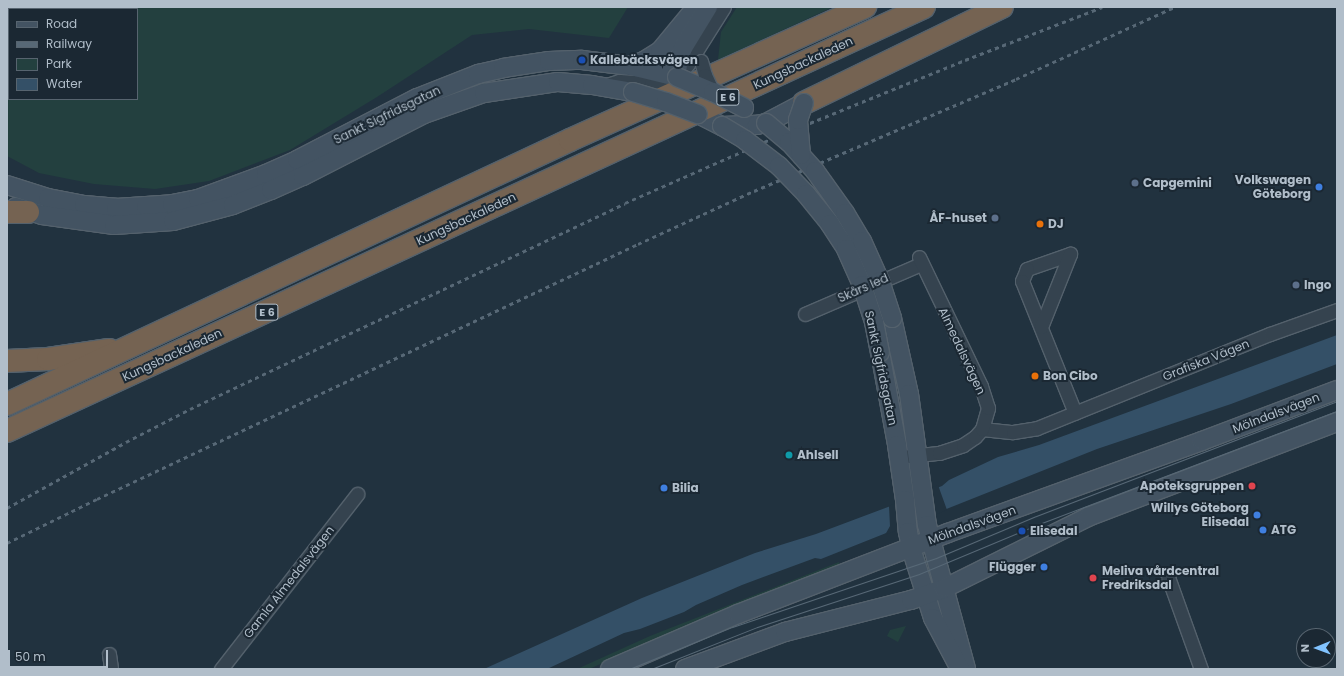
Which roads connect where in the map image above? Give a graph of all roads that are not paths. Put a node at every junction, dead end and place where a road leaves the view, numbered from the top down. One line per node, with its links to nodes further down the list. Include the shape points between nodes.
1 (697, 7): 8 (main road, via 660,51)
2 (708, 7): 9 (main road, via 683,48)
3 (724, 7): 7 (street)
4 (865, 7): 24 (highway, Kungsbackaleden / E 6, via 570,140)
5 (924, 7): 31 (highway, Kungsbackaleden / E 6)
6 (1002, 7): 12 (highway)
7 (700, 42): 9 (street); 11 (street, bridge, via 701,61)
8 (631, 66): 9 (main road, Sankt Sigfridsgatan); 17 (main road, Sankt Sigfridsgatan, via 582,60 549,61 478,74 417,98 266,174 198,199 172,204 116,208 84,206)
9 (677, 73): 10 (street, via 651,83 619,81); 11 (main road, Sankt Sigfridsgatan, bridge); 13 (main road)
10 (602, 86): 13 (main road, Sankt Sigfridsgatan, bridge, via 633,92); 19 (main road, Sankt Sigfridsgatan, via 558,82 478,94 424,114 271,190 233,205 193,216 145,224 114,225)
11 (713, 92): 14 (main road, Sankt Sigfridsgatan, bridge)
12 (804, 103): 14 (main road, Sankt Sigfridsgatan); 16 (main road, bridge, via 798,120)
13 (690, 111): 15 (main road, Sankt Sigfridsgatan, bridge)
14 (766, 123): 15 (main road, Sankt Sigfridsgatan); 16 (main road, Sankt Sigfridsgatan, bridge)
15 (722, 126): 33 (main road, Sankt Sigfridsgatan, bridge, via 779,166 806,194 846,249 862,285 874,322)
16 (801, 155): 32 (main road, Sankt Sigfridsgatan, bridge, via 829,188 862,241 880,281 900,348)
17 (7, 185)
18 (7, 204): 19 (main road, Sankt Sigfridsgatan)
19 (17, 212)
20 (920, 261): 22 (street, Skårs led); 30 (street, Almedalsvägen, via 981,386 988,408)
21 (1337, 310): 28 (street, Grafiska Vägen, via 1270,334)
22 (805, 314)
23 (1041, 327): 23 (street, via 1058,284 1070,254 1026,269 1022,281); 28 (street)
24 (134, 346): 25 (highway, via 48,359); 27 (highway, Kungsbackaleden / E 6)
25 (7, 361)
26 (1337, 390): 35 (main road, Mölndalsvägen)
27 (7, 404)
28 (1075, 413): 30 (street, Grafiska Vägen, via 1037,428 1013,432)
29 (1337, 422): 38 (main road, via 1088,517)
30 (982, 429): 32 (street, via 963,445 939,453)
31 (7, 431)
32 (918, 455): 33 (street); 35 (main road, Sankt Sigfridsgatan)
33 (898, 458): 36 (main road, Sankt Sigfridsgatan)
34 (356, 494): 42 (street, Gamla Almedalsvägen)
35 (930, 540): 36 (main road, Mölndalsvägen); 38 (main road, Sankt Sigfridsgatan)
36 (911, 548): 39 (main road, Sankt Sigfridsgatan); 43 (main road, Mölndalsvägen, via 738,614)
37 (1168, 577): 47 (street)
38 (945, 588): 39 (main road); 46 (main road, Sankt Sigfridsgatan)
39 (926, 594): 44 (main road, via 785,632); 45 (main road, Sankt Sigfridsgatan, via 941,636)
40 (109, 654): 41 (street)
41 (111, 669)
42 (221, 669)
43 (610, 669)
44 (685, 669)
45 (960, 669)
46 (966, 669)
47 (1201, 669)

